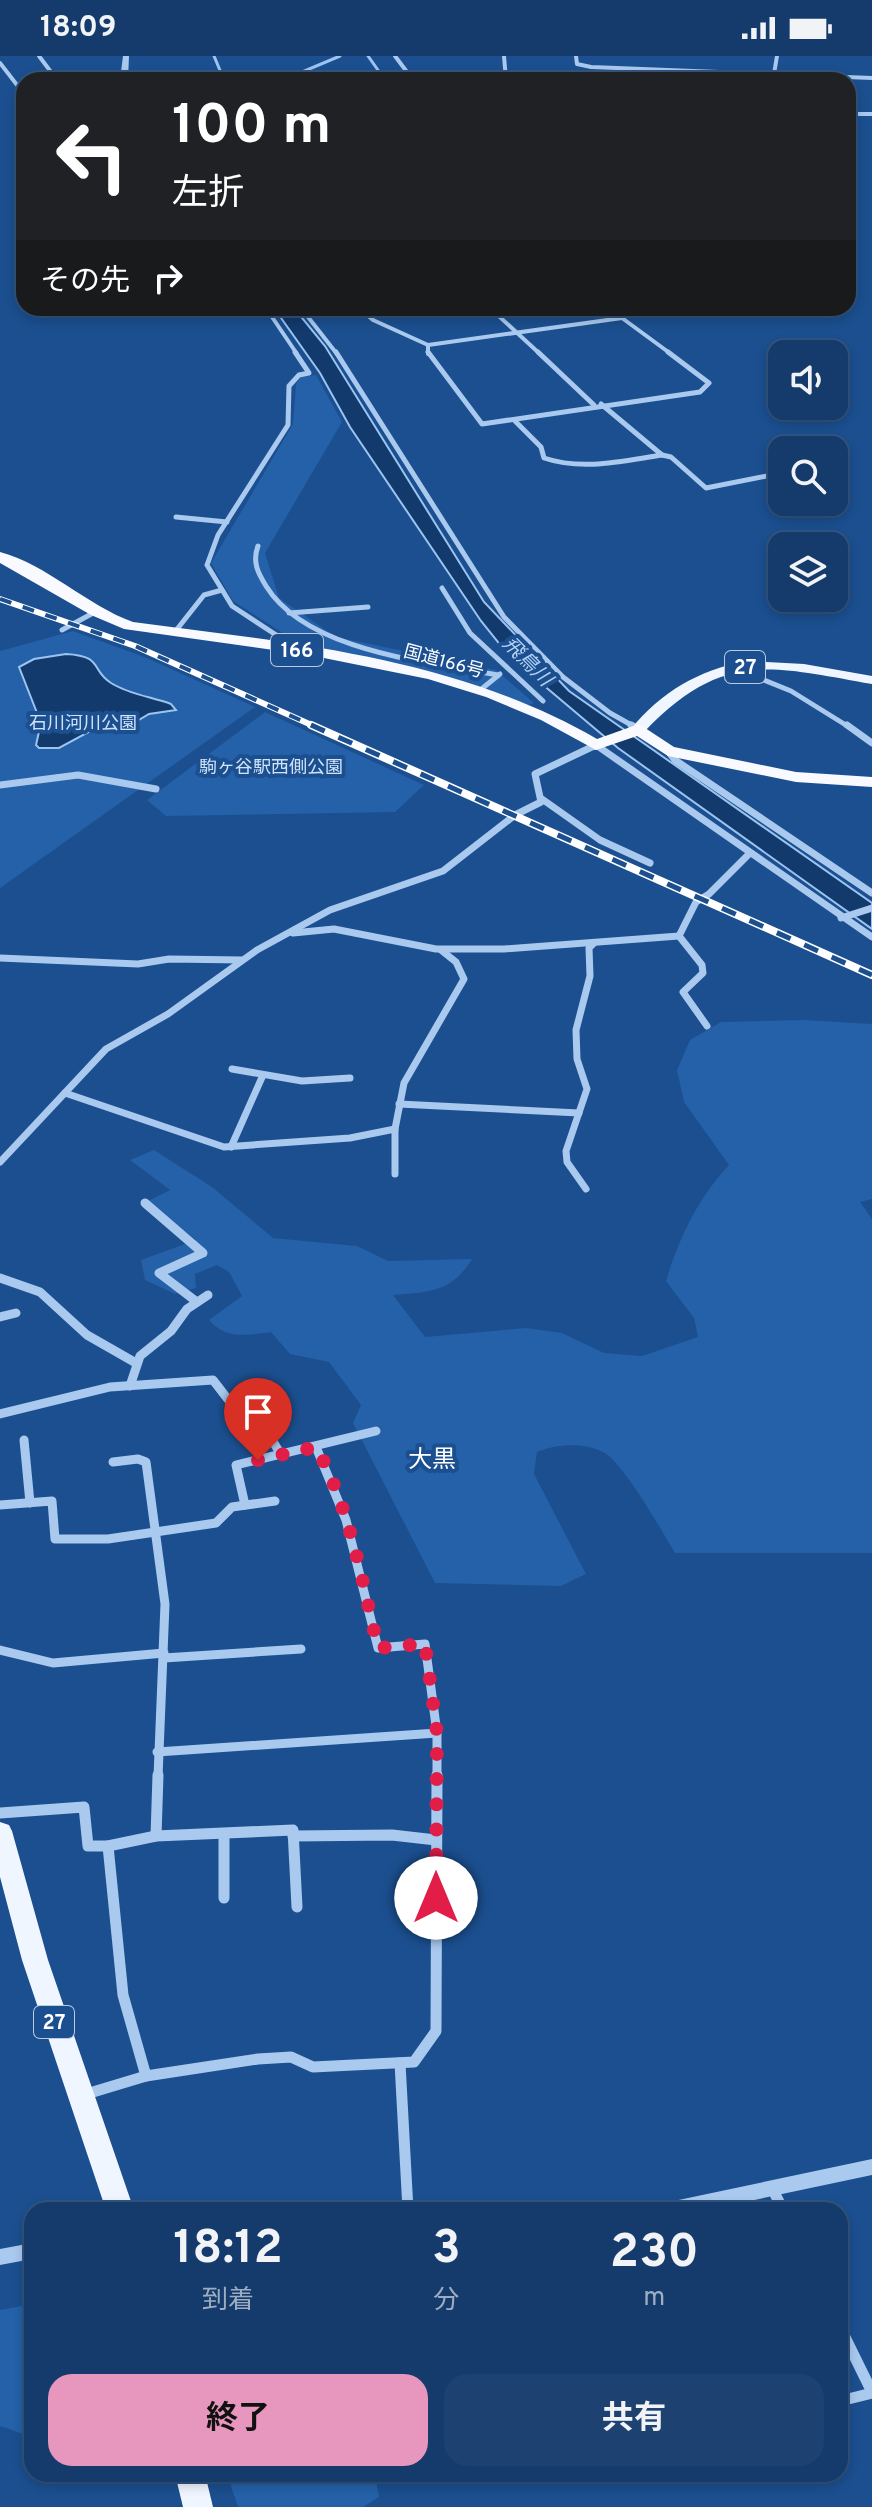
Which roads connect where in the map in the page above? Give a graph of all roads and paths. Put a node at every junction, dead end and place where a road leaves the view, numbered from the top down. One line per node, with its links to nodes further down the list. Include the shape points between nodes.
1 (576, 56): 3 (street, via 577,64 591,67)
2 (0, 63): 4 (street)
3 (682, 72)
4 (16, 84)
5 (271, 316): 16 (street, via 309,373 289,386 288,425)
6 (307, 316): 33 (street, via 504,617 563,677)
7 (368, 316): 10 (street)
8 (499, 316): 9 (street)
9 (518, 333): 10 (street); 11 (street); 11 (street, via 622,318 709,383 700,392)
10 (428, 345): 12 (street, via 428,355 482,424)
11 (597, 405): 12 (street); 13 (street)
12 (515, 421): 13 (street, via 552,461 598,464)
13 (662, 455): 14 (street, via 706,488)
14 (768, 476)
15 (176, 517): 16 (street)
16 (227, 522): 20 (street, via 207,565)
17 (258, 546): 23 (street, via 255,563 266,592)
18 (0, 557): 22 (highway, 国道166号 / 166)
19 (442, 588): 28 (street, via 470,633)
20 (222, 590): 25 (street, via 204,595); 26 (street, via 248,619)
21 (368, 607): 23 (street)
22 (95, 612): 24 (street); 25 (highway, 国道166号 / 166, via 130,626)
23 (288, 613): 29 (street, via 343,640)
24 (62, 630)
25 (174, 633): 26 (highway, 国道166号 / 166)
26 (302, 651): 31 (highway, 国道166号 / 166)
27 (735, 668): 30 (main road, 27, via 790,666); 33 (main road, 27, via 689,681); 34 (street, via 837,715)
28 (505, 669): 29 (street); 32 (street)
29 (498, 675): 31 (street)
30 (872, 680)
31 (479, 691): 35 (highway, 国道166号 / 166, via 542,714)
32 (543, 701)
33 (637, 732): 35 (highway); 36 (highway)
34 (872, 743)
35 (601, 744): 40 (street, via 535,774); 41 (street)
36 (668, 751): 37 (highway, via 796,777); 43 (street)
37 (872, 782)
38 (0, 785): 39 (street, via 78,772)
39 (156, 789)
40 (542, 799): 42 (street, via 600,840); 46 (street, via 443,871 330,910)
41 (750, 853): 45 (street); 47 (street, via 696,902)
42 (650, 863)
43 (872, 893)
44 (872, 908): 45 (street)
45 (843, 917): 48 (street)
46 (288, 933): 50 (street, via 334,929); 52 (street)
47 (679, 936): 49 (street); 53 (street, via 702,965 703,973 683,992)
48 (872, 937)
49 (594, 943): 50 (street); 59 (street, via 576,1030 577,1059 587,1089)
50 (436, 949): 58 (street, via 447,953 464,979 404,1083)
51 (0, 958): 52 (street, via 138,964)
52 (243, 960): 57 (street, via 168,1014 114,1043)
53 (707, 1026)
54 (232, 1069): 55 (street)
55 (263, 1075): 56 (street, via 302,1081); 61 (street)
56 (350, 1078)
57 (65, 1093): 61 (street); 62 (street)
58 (399, 1104): 59 (street); 60 (street)
59 (579, 1113): 64 (street, via 567,1162)
60 (395, 1129): 61 (street, via 350,1138); 63 (street)
61 (231, 1147)
62 (0, 1162)
63 (395, 1174)
64 (586, 1189)
65 (145, 1203): 68 (street, via 203,1253 159,1273)
66 (0, 1278): 71 (street, via 47,1295 87,1336)
67 (208, 1295): 68 (street)
68 (197, 1302): 71 (street)
69 (16, 1313): 70 (street)
70 (0, 1317)
71 (136, 1363): 72 (street)
72 (130, 1386): 73 (street); 77 (street, via 213,1380 237,1411 264,1426)
73 (0, 1414)
74 (376, 1431): 76 (street)
75 (24, 1440): 80 (street)
76 (316, 1447): 77 (street); 87 (street, via 344,1514 378,1648 425,1644)
77 (281, 1455): 82 (street, via 236,1465)
78 (113, 1462): 83 (street, via 146,1462)
79 (275, 1501): 82 (street)
80 (30, 1503): 81 (street); 83 (street, via 52,1501 55,1539)
81 (0, 1505)
82 (245, 1505): 83 (street, via 220,1512 216,1523)
83 (156, 1532): 86 (street, via 165,1604)
84 (301, 1649): 86 (street)
85 (0, 1650): 86 (street, via 53,1663)
86 (164, 1656): 88 (street)
87 (437, 1733): 88 (street); 94 (street)
88 (157, 1752): 92 (street)
89 (0, 1813): 95 (street, via 84,1807 88,1846)
90 (0, 1831): 100 (main road, 27)
91 (224, 1834): 92 (street); 93 (street, via 293,1830); 96 (street)
92 (156, 1836): 95 (street)
93 (293, 1836): 94 (street); 97 (street)
94 (436, 1840): 98 (street, via 436,2031 414,2062)
95 (108, 1846): 99 (street, via 109,1892 133,2048)
96 (224, 1898)
97 (297, 1907)
98 (400, 2063): 99 (street, via 313,2067 291,2057); 104 (street)
99 (146, 2076): 100 (street)
100 (79, 2097): 103 (main road, 27)
101 (872, 2167): 102 (street)
102 (771, 2187): 105 (street); 106 (street)
103 (117, 2202)
104 (408, 2202)
105 (704, 2202)
106 (779, 2202)
107 (24, 2252): 108 (street)
108 (0, 2257)
109 (848, 2343): 110 (street)
110 (872, 2392): 111 (street)
111 (848, 2399)
112 (192, 2482): 113 (main road)
113 (198, 2507)

